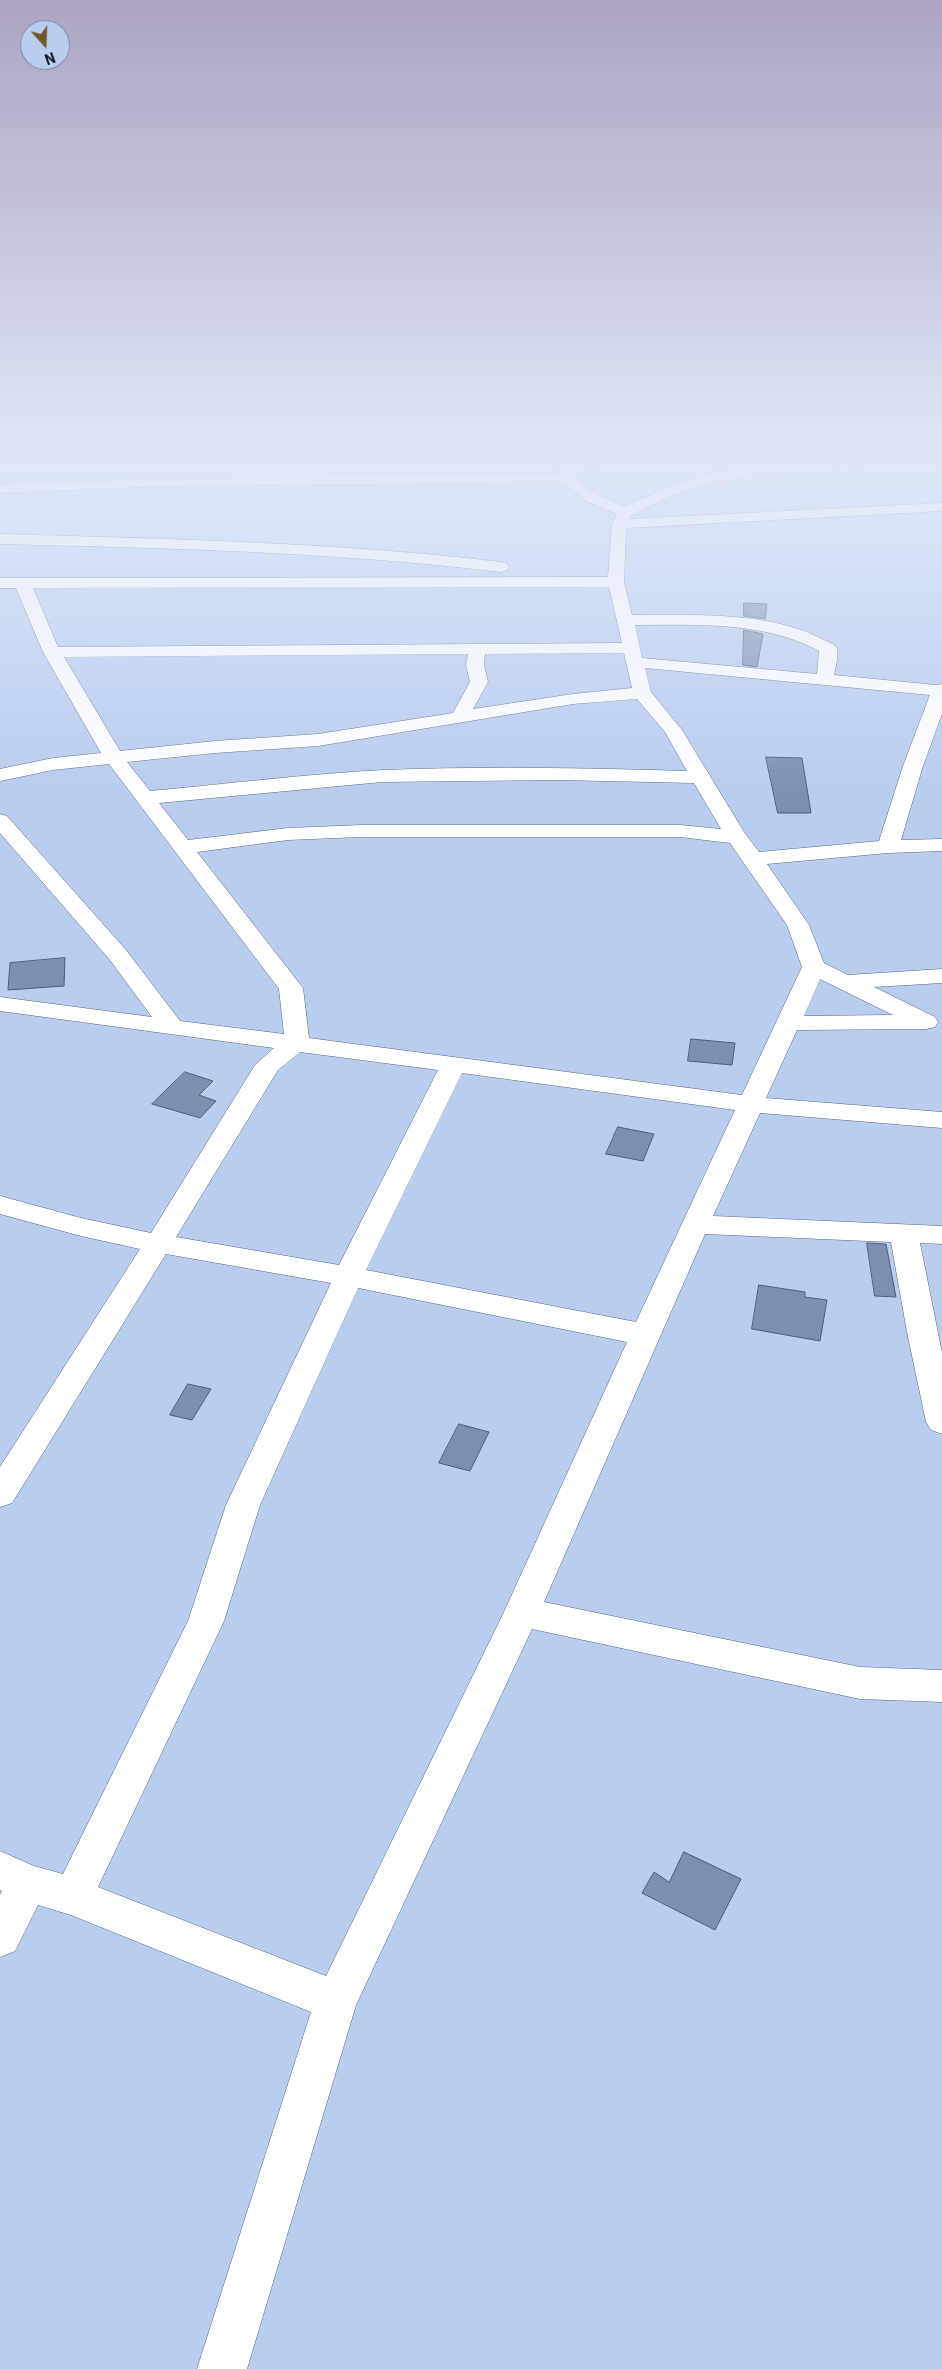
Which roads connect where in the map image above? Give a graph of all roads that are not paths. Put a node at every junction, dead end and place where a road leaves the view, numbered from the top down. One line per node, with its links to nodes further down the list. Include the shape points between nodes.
1 (550, 575): 4 (street)
2 (617, 575): 5 (street)
3 (22, 582): 4 (street); 6 (street); 9 (street)
4 (586, 582): 5 (street)
5 (616, 582): 7 (street)
6 (0, 583)
7 (624, 620): 10 (street); 11 (street, via 696,620 784,631 818,642 828,649)
8 (477, 650): 9 (street); 10 (street); 14 (street, via 475,665 479,682)
9 (52, 652): 15 (street)
10 (633, 655): 11 (street); 13 (street)
11 (825, 679): 12 (street)
12 (942, 690): 23 (street)
13 (642, 693): 14 (street, via 573,699); 17 (street, via 673,730)
14 (459, 718): 15 (street, via 318,740 215,746)
15 (114, 758): 16 (street, via 53,764); 18 (street)
16 (0, 775)
17 (700, 777): 18 (street, via 535,772 415,775); 20 (street)
18 (144, 798): 22 (street)
19 (0, 820): 31 (street, via 118,955)
20 (737, 837): 22 (street, via 680,831 362,831 288,834); 24 (street)
21 (942, 844): 23 (street)
22 (183, 847): 32 (street, via 291,988)
23 (888, 847): 24 (street)
24 (753, 859): 25 (street, via 798,925)
25 (814, 967): 27 (street); 29 (street)
26 (942, 976): 27 (street)
27 (844, 982): 30 (street)
28 (0, 1004): 31 (street)
29 (787, 1022): 30 (street); 34 (street)
30 (934, 1022)
31 (172, 1026): 32 (street)
32 (297, 1042): 33 (street); 40 (street, via 268,1064)
33 (454, 1063): 34 (street); 41 (street)
34 (750, 1104): 35 (street); 37 (street)
35 (942, 1120)
36 (0, 1205): 40 (street)
37 (695, 1224): 38 (street); 42 (street)
38 (904, 1234): 39 (street); 43 (street)
39 (942, 1235)
40 (158, 1244): 41 (street); 44 (street)
41 (348, 1276): 42 (street); 48 (street, via 243,1505 206,1621)
42 (646, 1335): 45 (street)
43 (942, 1422)
44 (0, 1494)
45 (522, 1612): 46 (street, via 860,1682); 50 (street)
46 (942, 1686)
47 (14, 1876): 48 (street); 49 (street)
48 (73, 1896): 50 (street)
49 (0, 1937)
50 (336, 2001): 51 (street)
51 (222, 2369)

